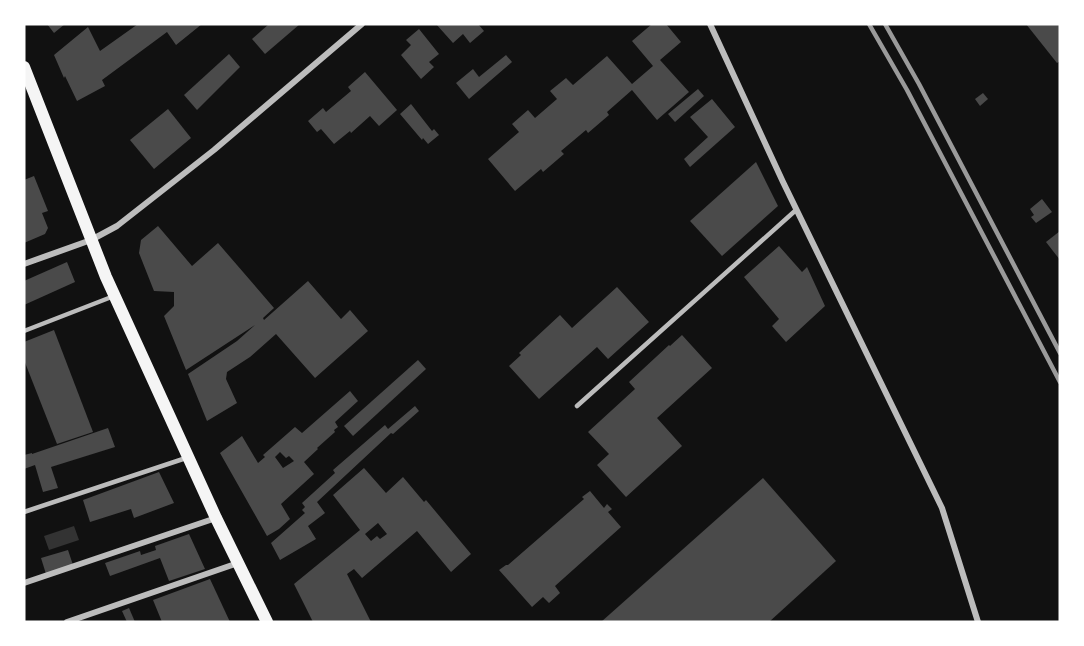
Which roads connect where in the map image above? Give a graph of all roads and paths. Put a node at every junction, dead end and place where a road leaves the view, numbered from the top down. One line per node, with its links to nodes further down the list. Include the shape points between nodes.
1 (362, 24): 5 (street, via 214,150 117,225)
2 (710, 24): 4 (street)
3 (24, 67): 5 (main road)
4 (796, 210): 9 (lane); 17 (street, via 942,508)
5 (91, 240): 6 (street); 7 (main road)
6 (24, 264)
7 (114, 296): 8 (lane); 10 (main road)
8 (24, 331)
9 (577, 406)
10 (188, 457): 11 (lane); 12 (main road)
11 (24, 512)
12 (216, 518): 13 (main road); 14 (street)
13 (238, 563): 15 (street); 16 (main road)
14 (24, 583)
15 (67, 622)
16 (267, 622)
17 (978, 622)

